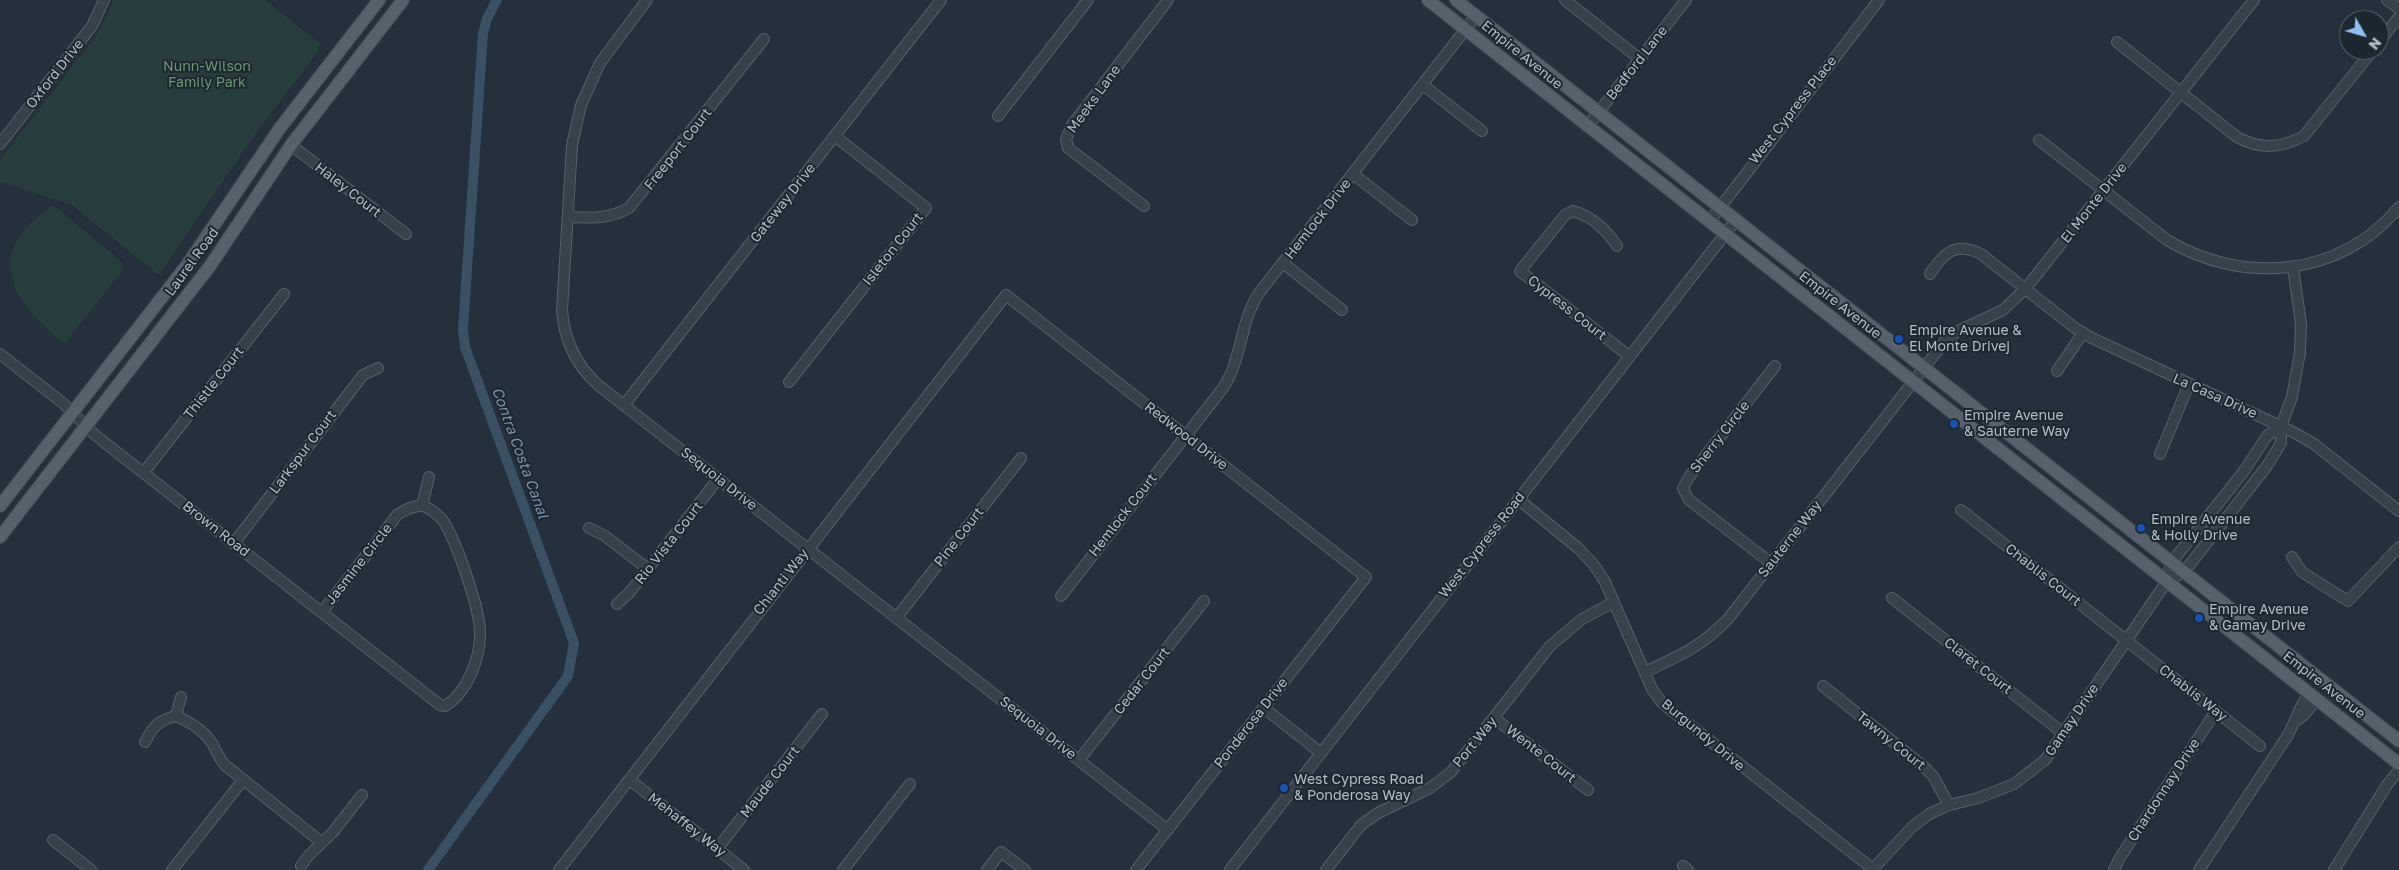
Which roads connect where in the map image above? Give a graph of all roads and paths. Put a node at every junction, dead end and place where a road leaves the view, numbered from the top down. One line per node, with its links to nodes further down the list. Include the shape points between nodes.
1 (104, 0): 32 (street, Oxford Drive, via 92,26)
2 (379, 0): 64 (main road, Laurel Road, via 280,128 187,265)
3 (403, 0): 33 (main road, Laurel Road)
4 (647, 0): 39 (street, Sequoia Drive, via 600,62 580,105 572,145)
5 (941, 0): 30 (street, Gateway Drive)
6 (1088, 0): 27 (street)
7 (1168, 0): 36 (street, Meeks Lane, via 1072,125 1066,139 1068,148)
8 (1428, 0): 19 (main road, Empire Avenue)
9 (1456, 0): 16 (main road, Empire Avenue)
10 (1565, 0): 22 (street)
11 (1686, 0): 22 (street, Bedford Lane)
12 (1879, 0): 37 (street, West Cypress Place)
13 (2254, 0): 25 (street, El Monte Drive)
14 (2387, 0): 15 (street)
15 (2399, 10)
16 (1476, 16): 19 (street, Hemlock Drive); 26 (main road, Empire Avenue)
17 (2399, 16): 18 (street)
18 (2389, 29)
19 (1466, 30): 24 (street, Hemlock Drive); 28 (main road, Empire Avenue)
20 (764, 39): 39 (street, Freeport Court, via 629,208 604,218)
21 (2117, 42): 25 (street)
22 (1640, 59): 26 (street, Bedford Lane)
23 (2364, 60): 25 (street, via 2308,131 2292,142 2278,146 2250,144)
24 (1423, 84): 29 (street); 34 (street, Hemlock Drive)
25 (2180, 92): 35 (street, El Monte Drive)
26 (1598, 113): 28 (street, Bedford Lane); 37 (main road, Empire Avenue)
27 (998, 116)
28 (1587, 127): 42 (main road, Empire Avenue)
29 (1482, 130)
30 (835, 136): 61 (street, Isleton Court, via 926,208); 63 (street, Gateway Drive)
31 (2039, 140): 35 (street)
32 (0, 144)
33 (291, 145): 43 (street, Haley Court); 65 (main road, Laurel Road, via 210,266)
34 (1353, 174): 40 (street); 46 (street, Hemlock Drive)
35 (2103, 190): 47 (street, via 2186,251 2229,265 2254,269); 49 (street, El Monte Drive)
36 (1144, 206)
37 (1720, 207): 41 (main road, Empire Avenue); 42 (street, West Cypress Place)
38 (2399, 207): 47 (street, via 2381,226 2343,251)
39 (568, 217): 63 (street, Sequoia Drive, via 562,310 565,333 584,371)
40 (1412, 220)
41 (1736, 220): 44 (street, West Cypress Road); 58 (main road, Empire Avenue)
42 (1709, 222): 44 (main road, Empire Avenue)
43 (406, 234)
44 (1724, 234): 55 (street, West Cypress Road); 60 (main road, Empire Avenue)
45 (1618, 246): 55 (street, Cypress Court, via 1608,232 1586,215 1573,211 1565,215 1520,271)
46 (1283, 263): 52 (street); 67 (street, Hemlock Drive, via 1259,293 1246,316 1232,375)
47 (2293, 267): 66 (street, via 2301,324 2300,352 2292,396)
48 (1930, 274): 49 (street, La Casa Drive, via 1942,256 1952,250 1972,249)
49 (2026, 288): 53 (street, La Casa Drive); 58 (street, El Monte Drive, via 2003,310 1958,331 1945,341)
50 (284, 294): 70 (street, Thistle Court)
51 (1006, 294): 67 (street, Redwood Drive); 82 (street, Chianti Way)
52 (1342, 310)
53 (2083, 333): 59 (street); 62 (street, La Casa Drive)
54 (0, 354): 64 (street, Brown Road)
55 (1629, 356): 73 (street, West Cypress Road)
56 (1775, 366): 84 (street, Sherry Circle, via 1683,488 1689,500)
57 (378, 368): 80 (street, Larkspur Court, via 363,375)
58 (1924, 368): 60 (street, El Monte Drive); 85 (main road, Empire Avenue)
59 (2057, 371)
60 (1913, 381): 84 (street, Sauterne Way); 89 (main road, Empire Avenue)
61 (789, 382)
62 (2189, 384): 66 (street, La Casa Drive); 68 (street)
63 (624, 405): 72 (street, Sequoia Drive)
64 (73, 413): 65 (street, Brown Road); 74 (main road, Laurel Road)
65 (86, 426): 70 (street, Brown Road); 79 (main road, Laurel Road)
66 (2281, 426): 77 (street, La Casa Drive, via 2314,444); 85 (street, via 2266,436 2244,471); 87 (street, via 2281,443 2267,466)
67 (1186, 435): 88 (street, Redwood Drive); 90 (street, Hemlock Court)
68 (2160, 454)
69 (1021, 458): 96 (street, Pine Court)
70 (144, 472): 80 (street, Brown Road)
71 (428, 477): 75 (street)
72 (718, 479): 82 (street, Sequoia Drive); 86 (street, Rio Vista Court)
73 (1518, 499): 93 (street, Burgundy Drive, via 1588,557); 112 (street, West Cypress Road)
74 (0, 506)
75 (422, 506): 95 (street, Jasmine Circle, via 398,514); 95 (street, Brown Road, via 442,520 450,534 480,619 478,652 472,674 451,702 445,706 434,701)
76 (1960, 510): 97 (street, Chablis Court)
77 (2399, 511)
78 (589, 528): 86 (street, via 605,536)
79 (0, 537)
80 (234, 543): 95 (street, Brown Road)
81 (2399, 547): 83 (street, via 2348,601 2302,572)
82 (808, 548): 96 (street, Sequoia Drive); 117 (street, Chianti Way)
83 (2292, 556)
84 (1771, 563): 98 (street, Sauterne Way, via 1713,635 1692,651)
85 (2171, 563): 87 (main road, Empire Avenue); 89 (street)
86 (648, 569): 94 (street, Rio Vista Court)
87 (2184, 572): 89 (street); 107 (main road, Empire Avenue)
88 (1366, 577): 102 (street, Ponderosa Drive)
89 (2166, 581): 97 (street, Gamay Drive); 100 (main road, Empire Avenue)
90 (1061, 596)
91 (1892, 598): 108 (street, Claret Court)
92 (1204, 601): 113 (street, Cedar Court)
93 (1614, 602): 98 (street, Burgundy Drive); 106 (street, Port Way, via 1582,619 1550,646)
94 (617, 604)
95 (322, 612)
96 (896, 618): 113 (street, Sequoia Drive)
97 (2126, 640): 103 (street, Chablis Way); 108 (street, Gamay Drive)
98 (1645, 672): 137 (street, Burgundy Drive, via 1657,696 1674,714)
99 (1823, 686): 121 (street, Tawny Court, via 1922,764 1933,776)
100 (2313, 696): 107 (main road, via 2322,690 2350,711); 114 (main road, Empire Avenue); 139 (street, via 2298,709 2297,720)
101 (181, 697): 105 (street)
102 (1264, 708): 112 (street); 122 (street, Ponderosa Drive)
103 (2216, 711): 111 (street, Chablis Way); 138 (street, Chardonnay Drive)
104 (822, 714): 125 (street, Maude Court)
105 (176, 716): 110 (street, via 160,720); 116 (street, via 206,736 218,757)
106 (1494, 718): 119 (street, Wente Court); 136 (street, Port Way, via 1451,772 1430,788 1385,809 1361,826)
107 (2371, 720): 109 (main road, Empire Avenue)
108 (2064, 734): 121 (street, Gamay Drive, via 2045,760 2014,784)
109 (2399, 741)
110 (145, 742)
111 (2260, 746)
112 (1321, 753): 135 (street, West Cypress Road)
113 (1079, 760): 122 (street, Sequoia Drive)
114 (2399, 764)
115 (2399, 770): 140 (street)
116 (243, 780): 124 (street); 128 (street)
117 (630, 780): 125 (street, Mehaffey Way); 129 (street, Chianti Way)
118 (910, 784): 131 (street)
119 (1588, 790)
120 (362, 795): 124 (street)
121 (1949, 805): 137 (street, Gamay Drive, via 1912,827)
122 (1168, 830): 134 (street, Ponderosa Drive)
123 (52, 840): 127 (street)
124 (321, 842): 126 (street)
125 (717, 849): 130 (street, Mehaffey Way)
126 (301, 866)
127 (91, 870)
128 (172, 870)
129 (559, 870)
130 (744, 870)
131 (843, 870)
132 (987, 870): 133 (street, via 1001,852)
133 (1025, 870)
134 (1136, 870)
135 (1230, 870)
136 (1326, 870)
137 (1873, 870)
138 (2114, 870)
139 (2199, 870)
140 (2334, 870)

